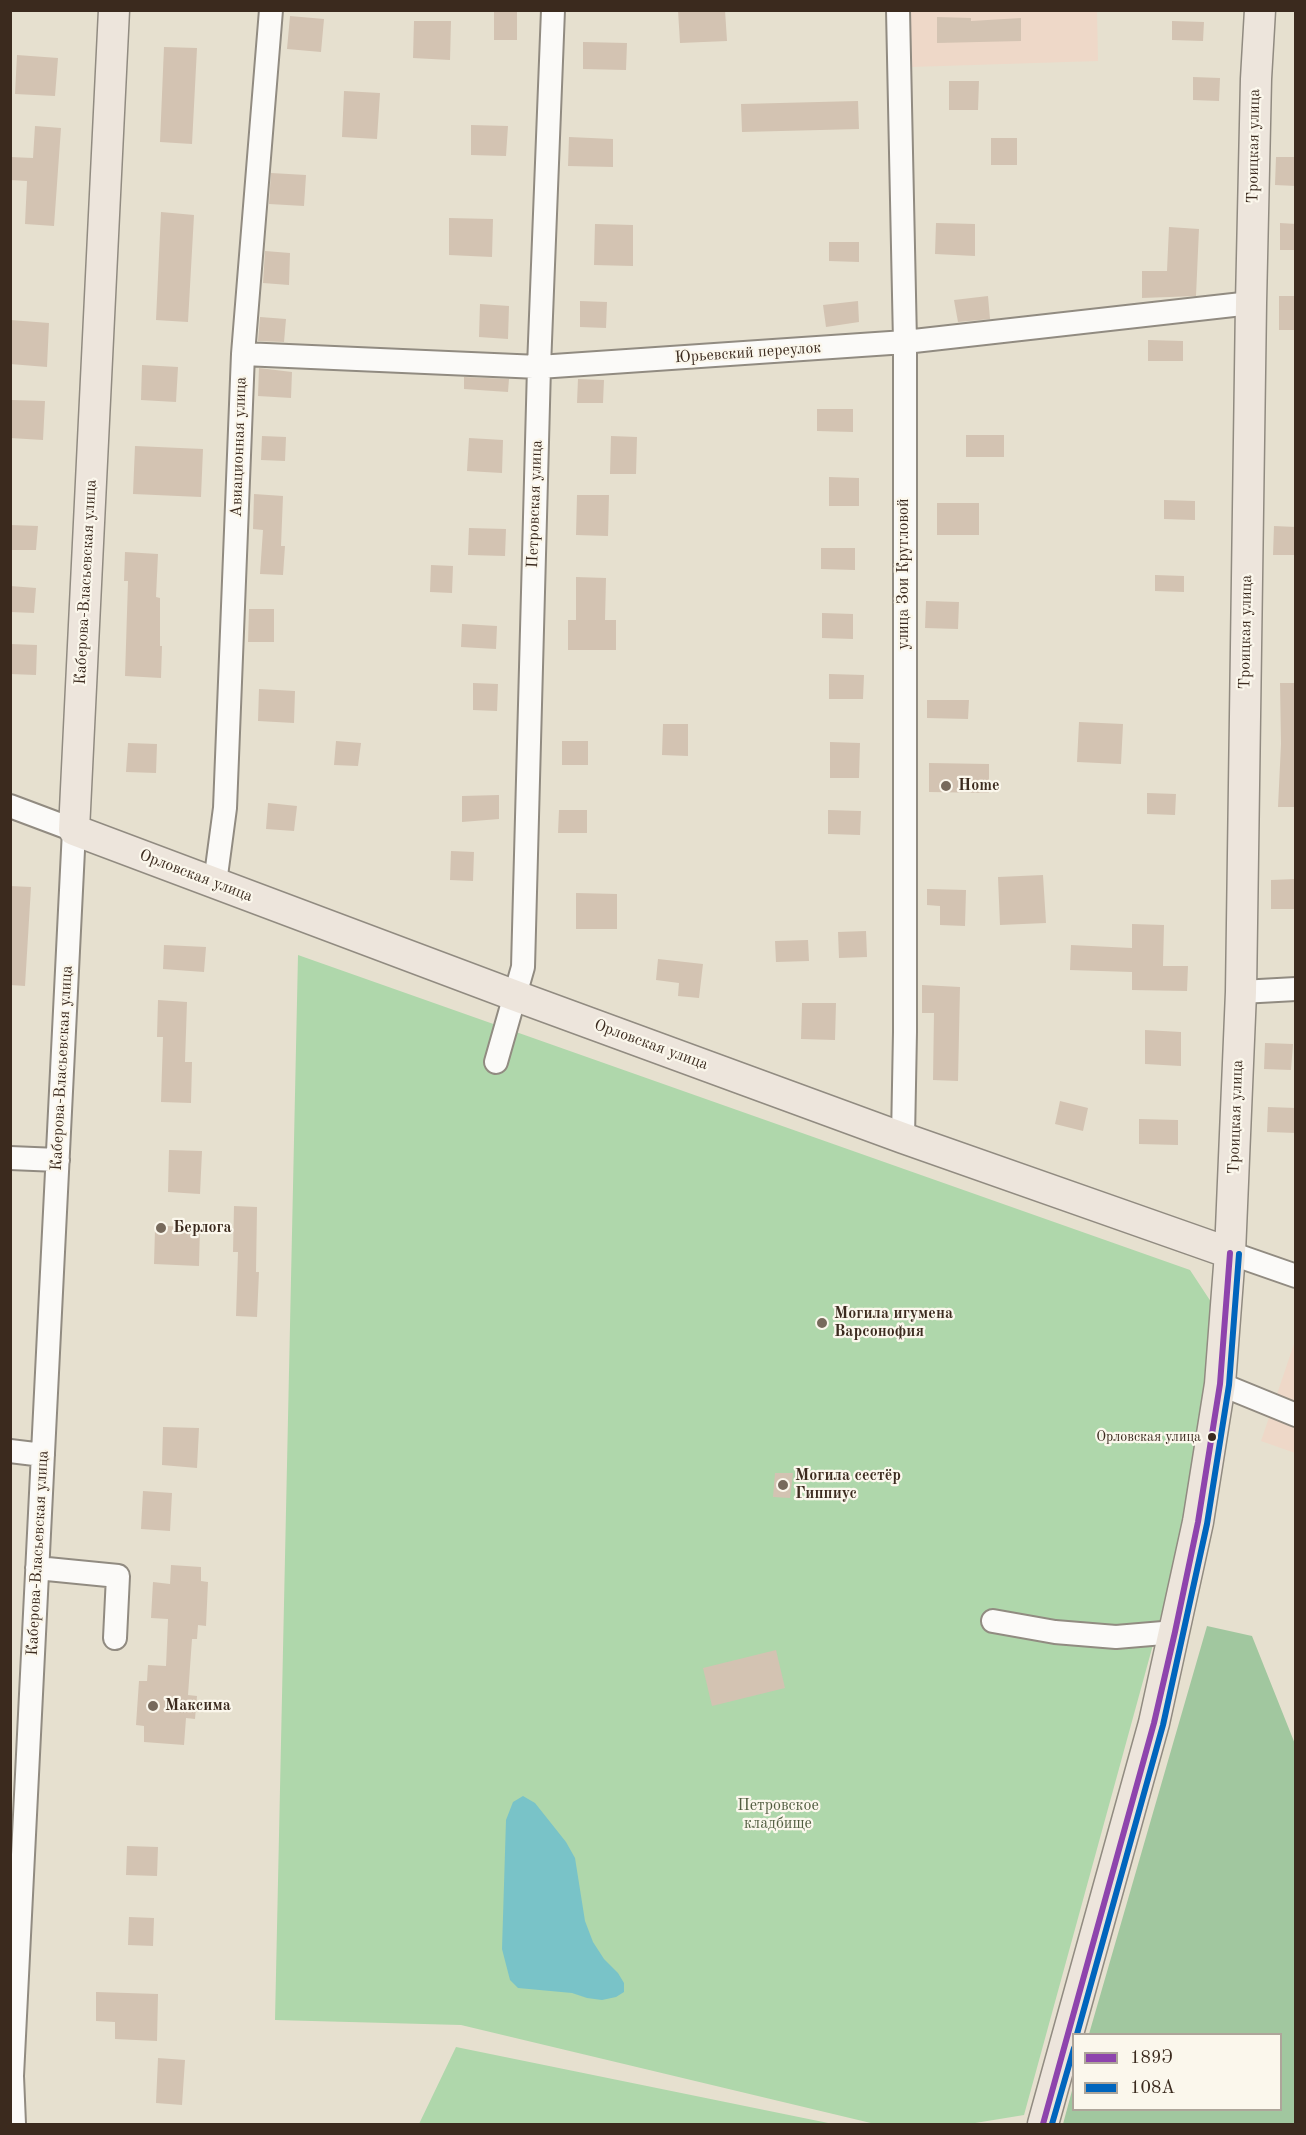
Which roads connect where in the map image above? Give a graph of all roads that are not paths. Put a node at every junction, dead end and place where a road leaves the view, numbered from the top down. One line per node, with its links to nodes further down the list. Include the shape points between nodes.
1 (114, 10): 11 (main road, Каберова-Власьевская улица)
2 (271, 10): 8 (street, Авиационная улица)
3 (553, 10): 9 (street, Петровская улица)
4 (898, 10): 7 (street, улица Зои Кругловой)
5 (1260, 10): 6 (main road, Троицкая улица)
6 (1251, 303): 7 (street, Юрьевский переулок); 14 (main road, Троицкая улица)
7 (905, 342): 9 (street, Юрьевский переулок); 17 (street, улица Зои Кругловой)
8 (243, 354): 9 (street, Юрьевский переулок); 12 (street, Авиационная улица, via 225,808)
9 (539, 367): 15 (street, Петровская улица, via 523,967)
10 (10, 806): 11 (street, Орловская улица)
11 (74, 830): 12 (main road, Орловская улица); 19 (street, Каберова-Власьевская улица)
12 (215, 883): 15 (main road, Орловская улица)
13 (1296, 989): 14 (street)
14 (1241, 992): 20 (main road, Троицкая улица)
15 (516, 996): 16 (street, Петровская улица); 17 (main road, Орловская улица)
16 (496, 1062)
17 (903, 1138): 20 (main road, Орловская улица)
18 (10, 1158): 19 (street)
19 (57, 1160): 25 (street, Каберова-Власьевская улица)
20 (1230, 1252): 21 (street, Орловская улица); 22 (main road, Троицкая улица)
21 (1296, 1276)
22 (1220, 1384): 23 (street); 28 (main road, Троицкая улица)
23 (1296, 1415)
24 (10, 1451): 25 (street)
25 (44, 1455): 26 (street, Каберова-Власьевская улица)
26 (37, 1568): 29 (street, via 118,1576); 30 (street, Каберова-Власьевская улица)
27 (993, 1621): 28 (street, via 1116,1637)
28 (1175, 1632): 33 (main road, Троицкая улица, via 1154,1723)
29 (115, 1638)
30 (17, 1840): 31 (street, Каберова-Власьевская улица)
31 (11, 2076): 32 (street, Каберова-Власьевская улица)
32 (14, 2124)
33 (1043, 2124)

